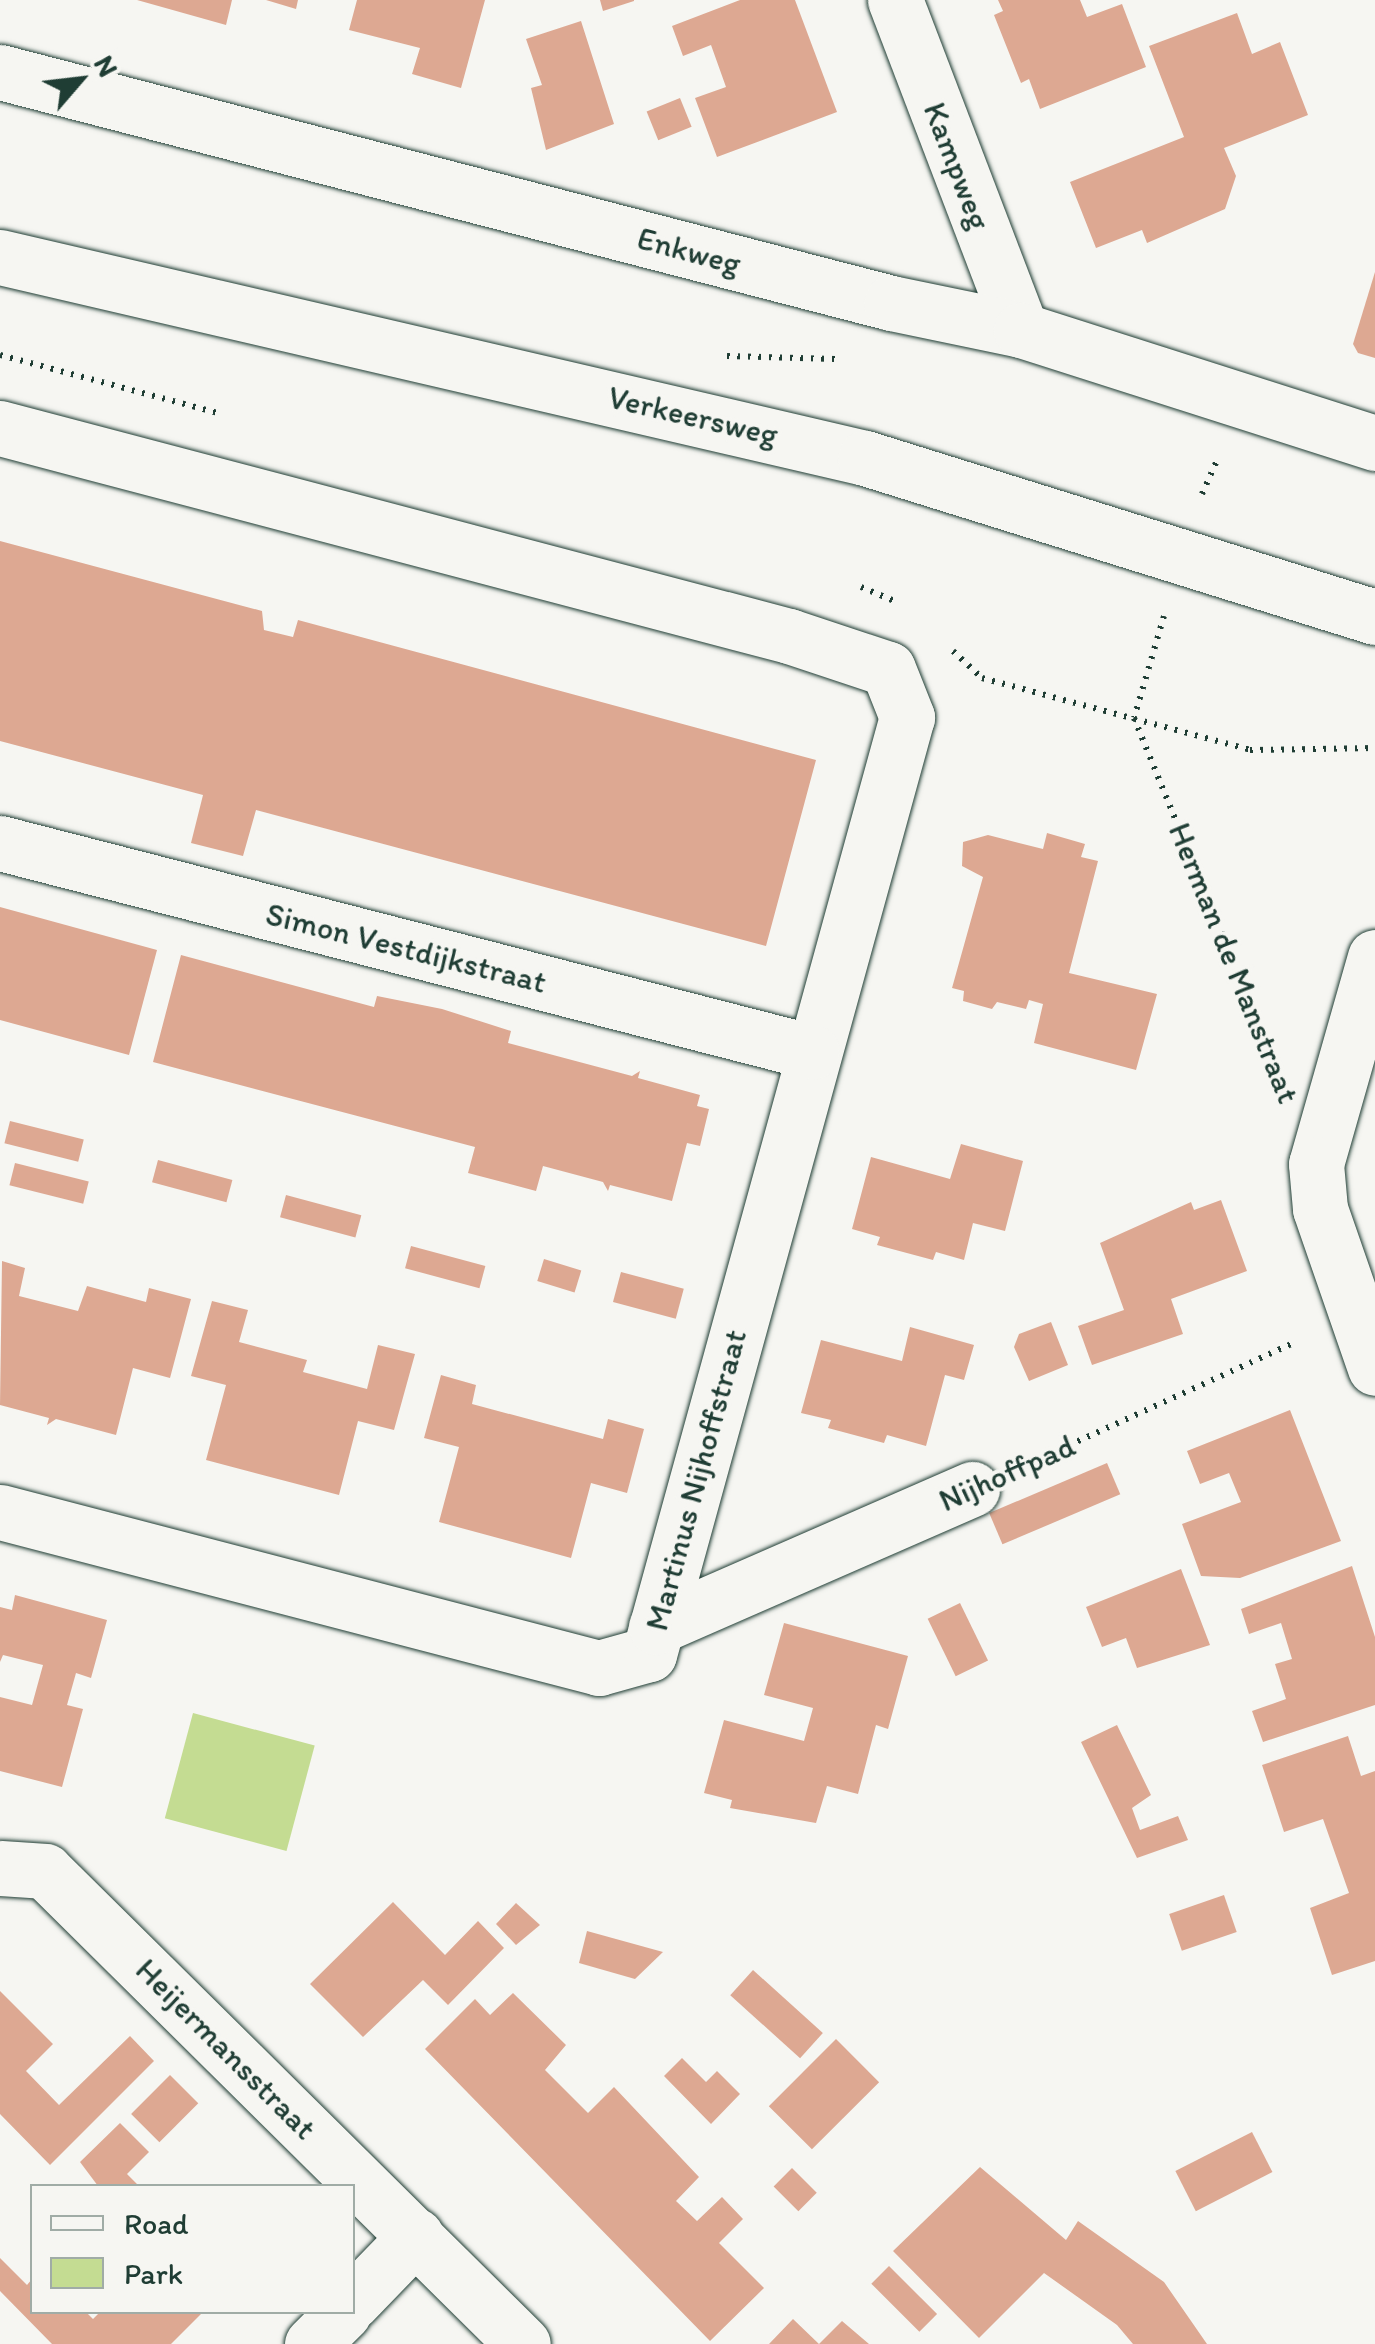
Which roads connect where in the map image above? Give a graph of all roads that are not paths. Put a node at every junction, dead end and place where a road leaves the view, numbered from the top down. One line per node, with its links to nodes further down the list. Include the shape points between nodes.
1 (895, 0): 4 (street, Kampweg)
2 (0, 72): 4 (street, Enkweg, via 891,304)
3 (0, 257): 7 (street, Verkeersweg, via 865,458)
4 (1021, 330): 6 (street, Enkweg)
5 (0, 428): 10 (street, Martinus Nijhoffstraat, via 789,636 888,669 907,717)
6 (1375, 443)
7 (1375, 617)
8 (0, 844): 10 (street, Simon Vestdijkstraat)
9 (1375, 957): 11 (street, via 1316,1164 1320,1209)
10 (812, 1052): 14 (street, Martinus Nijhoffstraat)
11 (1375, 1368)
12 (972, 1489): 14 (street, Nijhoffpad)
13 (0, 1512): 14 (street, Martinus Nijhoffstraat, via 599,1668 649,1654)
14 (656, 1627)
15 (0, 1868): 16 (street, Heijermansstraat, via 45,1871)
16 (416, 2236): 17 (street); 20 (street, Heijermansstraat)
17 (355, 2299)
18 (342, 2314): 19 (street)
19 (312, 2344)
20 (523, 2344)

